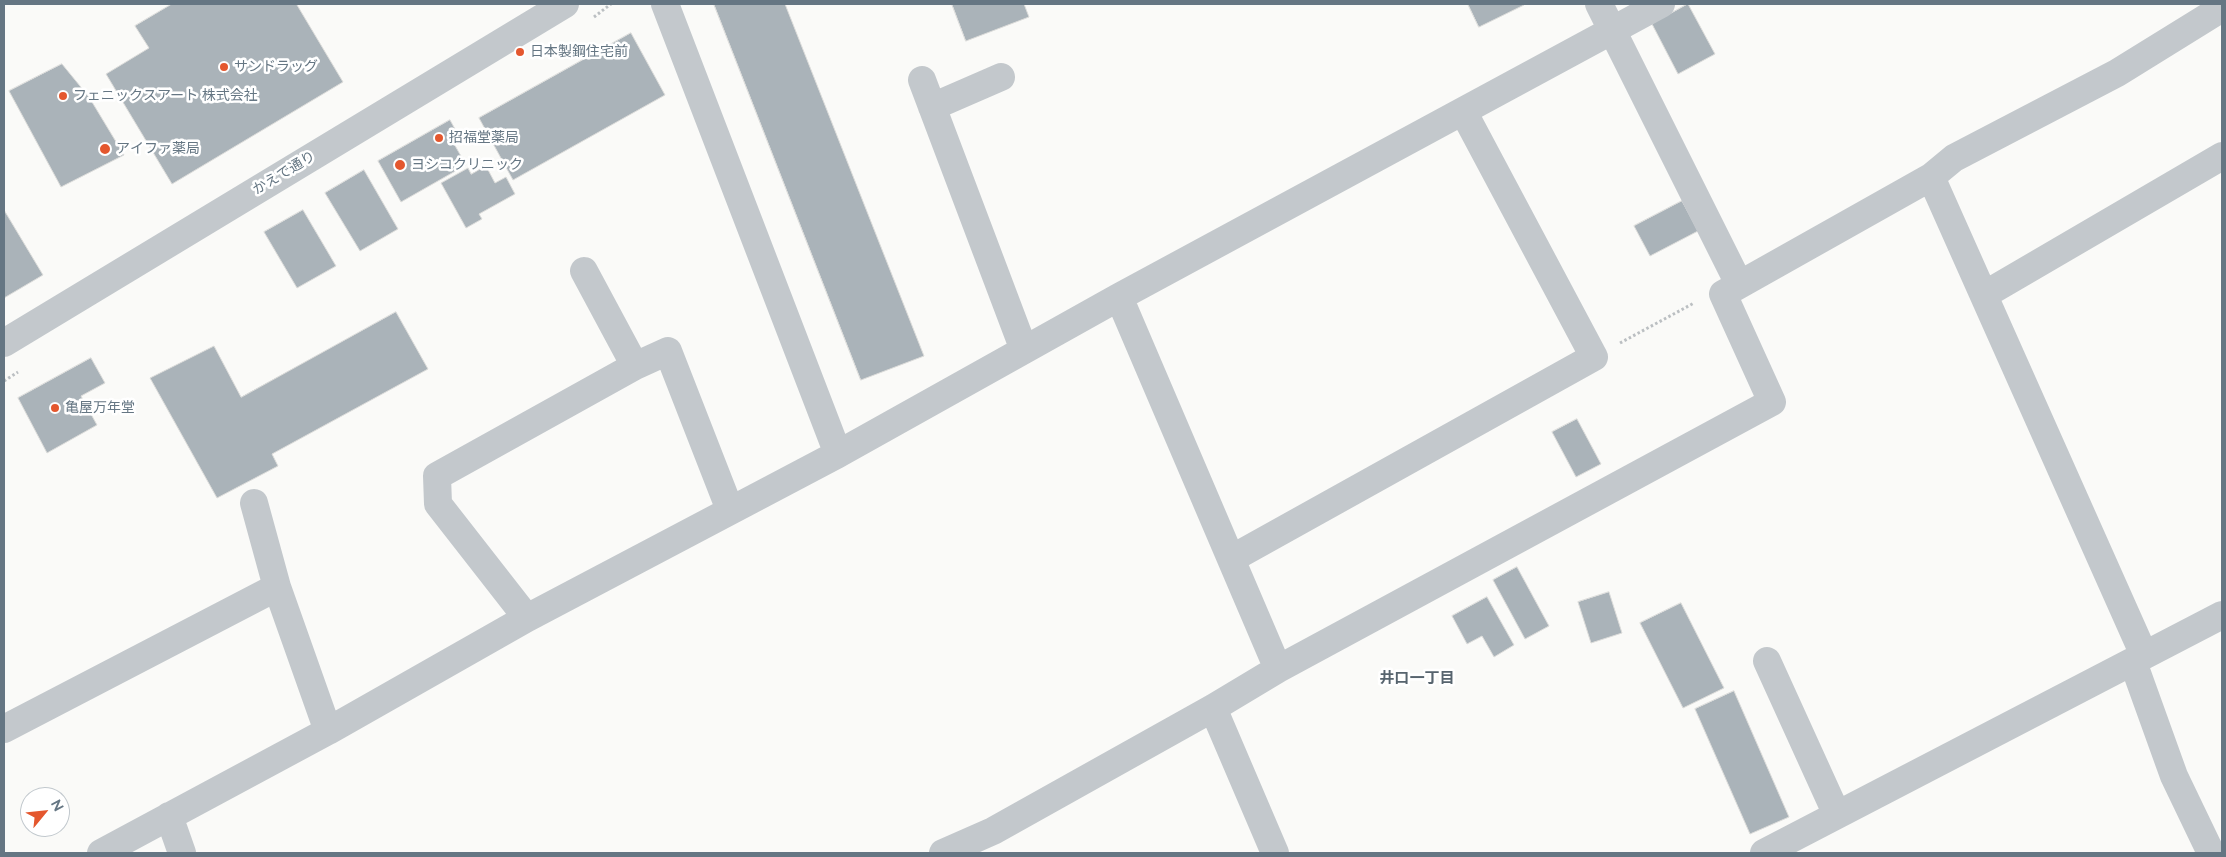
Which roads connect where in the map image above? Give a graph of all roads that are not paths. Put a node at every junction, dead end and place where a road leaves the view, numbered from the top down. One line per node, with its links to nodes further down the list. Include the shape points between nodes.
1 (565, 4): 17 (street, かえで通り)
2 (666, 4): 20 (street)
3 (1599, 4): 6 (street)
4 (1661, 4): 6 (street)
5 (2222, 8): 12 (street, via 2117,73 1954,158)
6 (1612, 30): 10 (street); 14 (street)
7 (1001, 77): 9 (street)
8 (922, 80): 9 (street)
9 (932, 107): 18 (street)
10 (1463, 111): 16 (street); 23 (street, via 1594,357)
11 (2222, 156): 15 (street)
12 (1931, 177): 14 (street); 15 (street)
13 (584, 271): 19 (street)
14 (1731, 289): 29 (street, via 1772,402)
15 (1984, 294): 27 (street)
16 (1119, 297): 18 (street); 23 (street)
17 (4, 343)
18 (1024, 350): 20 (street)
19 (635, 366): 22 (street, via 668,352); 26 (street, via 438,476 438,504)
20 (838, 454): 22 (street)
21 (254, 503): 24 (street)
22 (730, 510): 26 (street)
23 (1231, 559): 29 (street)
24 (277, 587): 31 (street); 32 (street)
25 (2222, 615): 27 (street)
26 (527, 618): 32 (street)
27 (2139, 658): 34 (street); 40 (street, via 2174,776)
28 (1767, 661): 34 (street)
29 (1278, 669): 30 (street)
30 (1213, 708): 37 (street, via 993,831); 38 (street)
31 (4, 729)
32 (328, 730): 33 (street)
33 (170, 816): 35 (street); 36 (street)
34 (1836, 816): 39 (street)
35 (101, 853)
36 (182, 853)
37 (943, 853)
38 (1275, 853)
39 (1764, 853)
40 (2211, 853)

